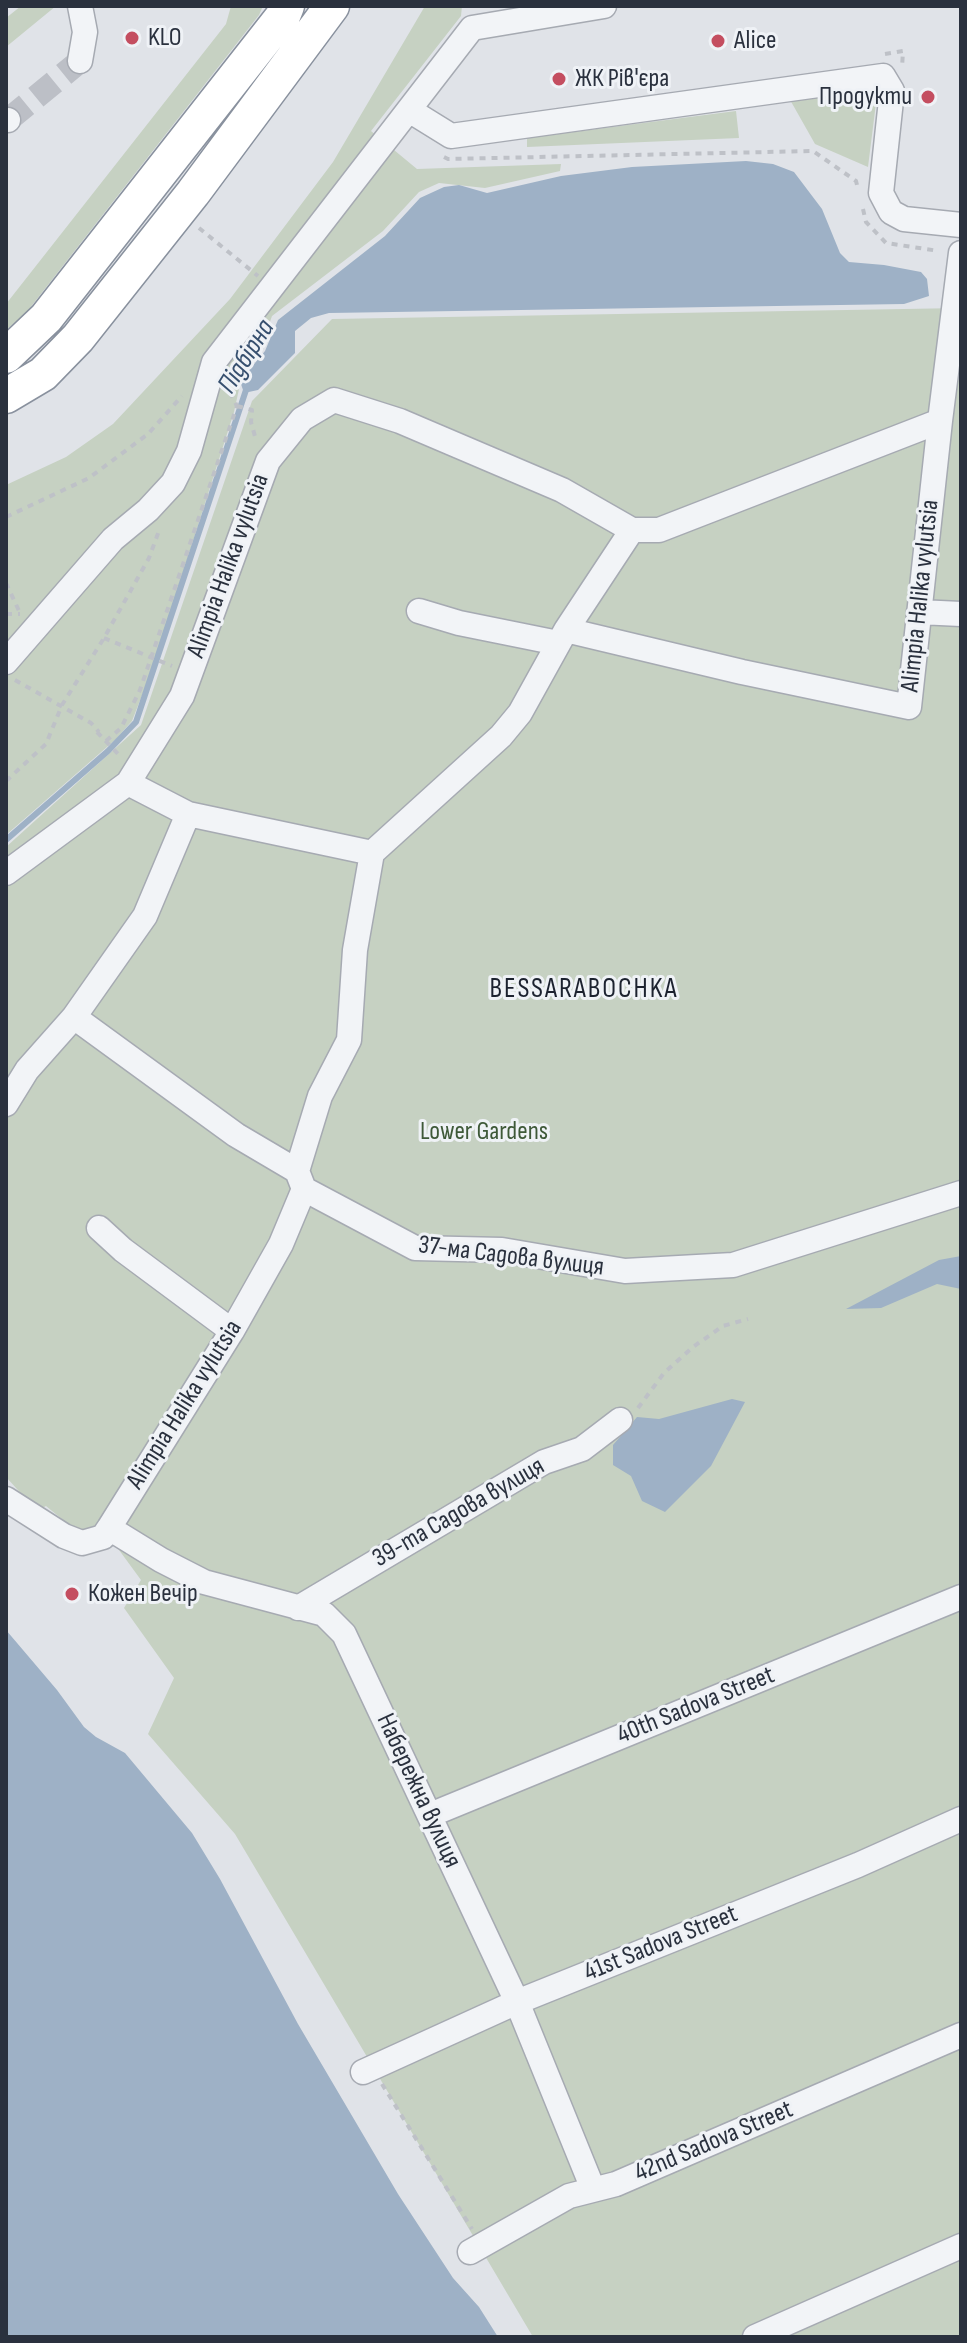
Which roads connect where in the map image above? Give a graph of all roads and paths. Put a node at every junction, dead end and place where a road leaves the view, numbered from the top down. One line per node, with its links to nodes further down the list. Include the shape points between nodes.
1 (80, 6): 5 (street, via 85,32)
2 (287, 6): 14 (highway, via 46,318)
3 (332, 6): 17 (highway, via 78,338 43,374)
4 (604, 6): 6 (street, via 472,28)
5 (80, 61)
6 (409, 110): 11 (street, via 451,136 883,76 892,91 881,193 891,212 904,219); 13 (street)
7 (437, 154): 8 (path, via 448,159 813,151 856,181)
8 (860, 195)
9 (863, 208): 12 (path, via 866,222 886,243)
10 (194, 224): 13 (path)
11 (961, 225)
12 (961, 254): 19 (street, Alimpia Halika vylutsia)
13 (272, 287): 15 (street)
14 (10, 347)
15 (214, 362): 18 (path); 32 (street, via 189,451 173,483 113,539)
16 (185, 393): 21 (path, via 148,434 89,478)
17 (6, 396)
18 (237, 406): 20 (path, via 252,410 261,455); 31 (path)
19 (940, 421): 23 (street, via 659,530); 26 (street, Alimpia Halika vylutsia)
20 (268, 461): 23 (street, Alimpia Halika vylutsia, via 302,419 334,400 400,421 562,490); 39 (street, Alimpia Halika vylutsia, via 182,696)
21 (6, 517)
22 (164, 518): 30 (path, via 149,558)
23 (632, 530): 29 (street)
24 (6, 583): 27 (path)
25 (419, 611): 29 (street, via 459,623)
26 (919, 612): 28 (street); 29 (street, Alimpia Halika vylutsia, via 909,707)
27 (21, 614)
28 (961, 614)
29 (562, 636): 41 (street, via 520,713 501,736)
30 (104, 638): 31 (path); 35 (path)
31 (150, 659): 33 (path); 36 (path, via 128,716)
32 (6, 662)
33 (165, 664)
34 (6, 675): 35 (path)
35 (62, 705): 36 (path); 38 (path, via 46,744)
36 (106, 741): 37 (path)
37 (114, 750)
38 (6, 781)
39 (128, 783): 40 (street); 42 (street, Alimpia Halika vylutsia)
40 (188, 814): 41 (street); 43 (street, via 145,916)
41 (372, 853): 45 (street, Alimpia Halika vylutsia, via 355,950 349,1040 320,1096)
42 (6, 873)
43 (74, 1017): 44 (street, via 27,1070); 45 (street)
44 (6, 1104)
45 (301, 1180): 46 (street, 37-ма Садова вулиця, via 415,1248 502,1250 625,1271 733,1265); 49 (street, Alimpia Halika vylutsia, via 281,1244)
46 (961, 1193)
47 (99, 1228): 49 (street)
48 (748, 1319): 50 (path, via 723,1326 693,1347 664,1373 637,1410)
49 (232, 1331): 52 (street, Alimpia Halika vylutsia)
50 (620, 1420): 54 (street, 39-та Садова вулиця, via 582,1449 544,1462)
51 (6, 1499): 52 (street, via 82,1543 103,1537)
52 (109, 1528): 54 (street, Набережна вулиця, via 204,1582)
53 (961, 1597): 55 (street, 40th Sadova Street)
54 (298, 1608): 55 (street, Набережна вулиця, via 324,1614 344,1634)
55 (430, 1815): 57 (street, Набережна вулиця)
56 (961, 1819): 57 (street, 41st Sadova Street)
57 (517, 2002): 59 (street, 41st Sadova Street); 60 (street, Набережна вулиця)
58 (961, 2035): 60 (street, 42nd Sadova Street, via 616,2184)
59 (368, 2070): 62 (path)
60 (593, 2189): 62 (street, 42nd Sadova Street, via 569,2196)
61 (961, 2246): 63 (street)
62 (476, 2248)
63 (755, 2337)

